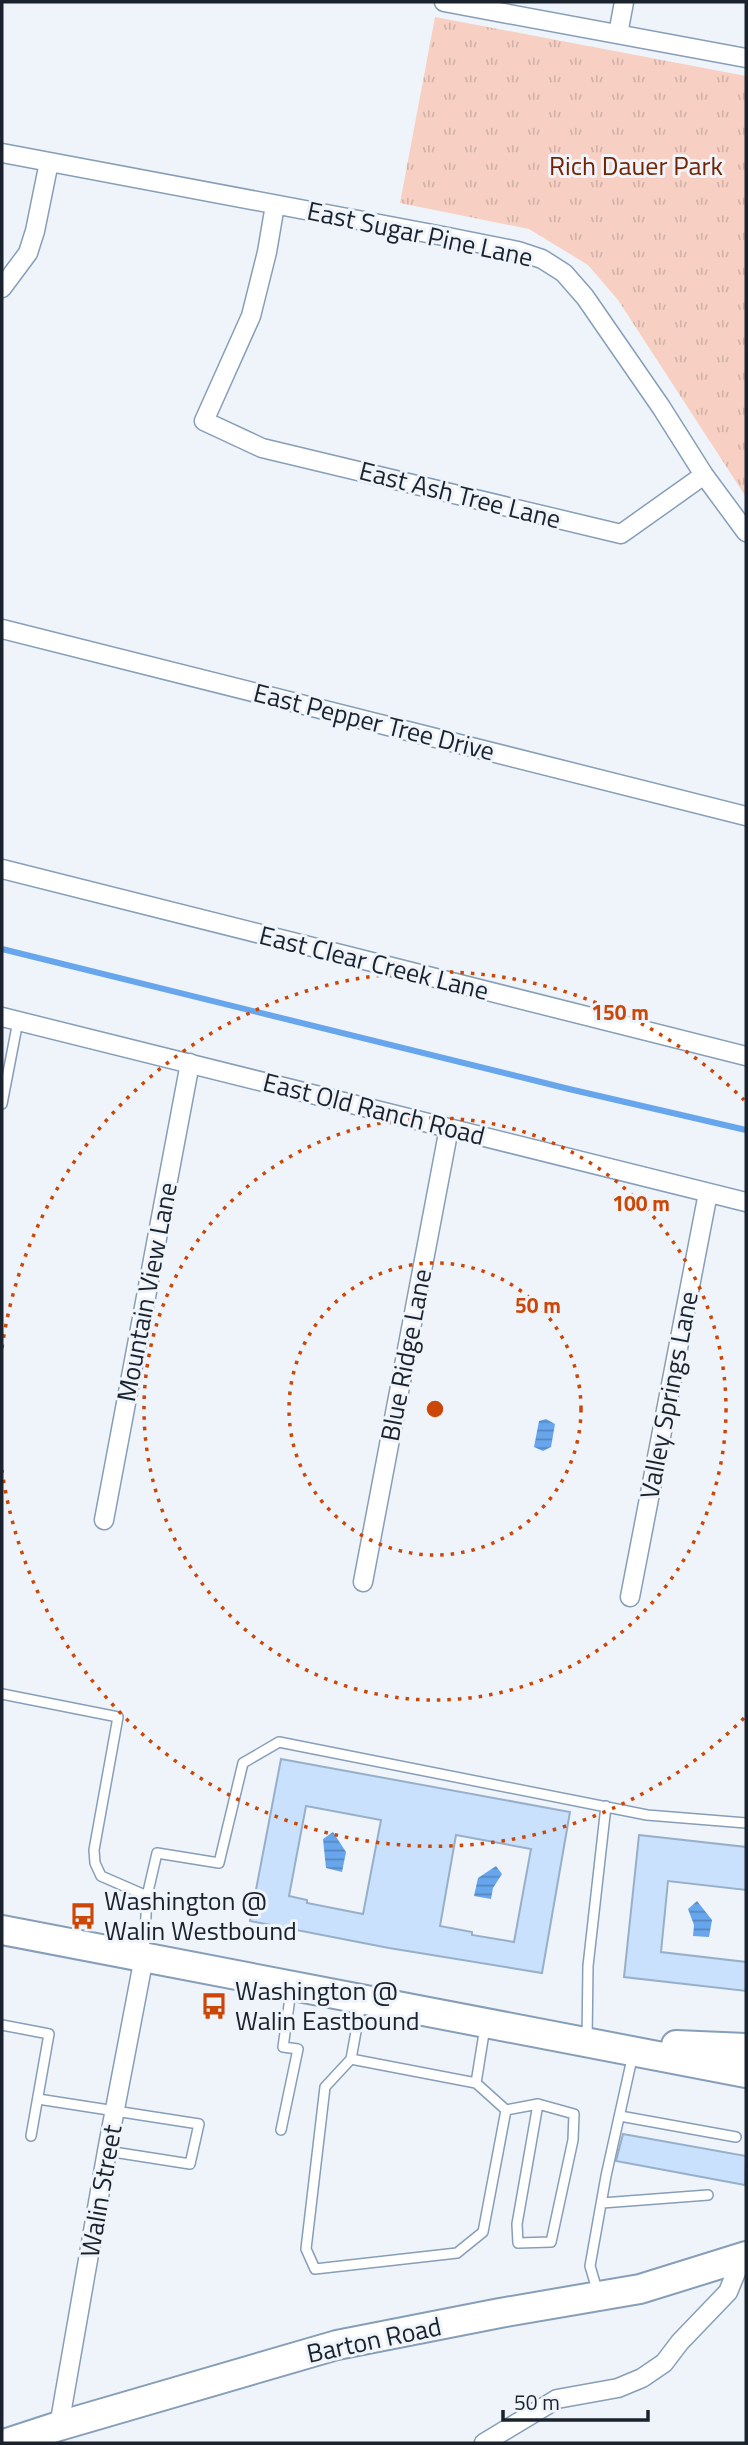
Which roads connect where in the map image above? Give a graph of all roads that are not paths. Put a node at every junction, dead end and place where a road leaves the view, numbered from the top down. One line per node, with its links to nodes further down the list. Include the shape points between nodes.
1 (444, 2): 3 (street)
2 (624, 2): 3 (street)
3 (618, 34): 4 (street)
4 (746, 58)
5 (2, 153): 6 (street, East Sugar Pine Lane)
6 (49, 162): 7 (street, East Sugar Pine Lane); 8 (street, via 28,254)
7 (275, 205): 9 (street, East Sugar Pine Lane, via 506,248 542,259 564,273 585,297); 9 (street, East Ash Tree Lane, via 251,316 204,421 262,448 621,534)
8 (2, 288)
9 (704, 475): 10 (street, East Sugar Pine Lane)
10 (746, 532)
11 (2, 629): 12 (street, East Pepper Tree Drive)
12 (746, 816)
13 (2, 869): 15 (street, East Clear Creek Lane)
14 (10, 1019): 16 (street, East Old Ranch Road); 17 (lane)
15 (746, 1056)
16 (190, 1063): 19 (street, East Old Ranch Road); 22 (street, Mountain View Lane)
17 (4, 1082): 18 (lane)
18 (2, 1104)
19 (449, 1128): 20 (street, East Old Ranch Road); 23 (street, Blue Ridge Lane)
20 (708, 1193): 21 (street, East Old Ranch Road); 24 (street, Valley Springs Lane)
21 (746, 1202)
22 (104, 1520)
23 (363, 1582)
24 (631, 1597)
25 (2, 1694): 28 (lane, via 118,1717 94,1850 96,1863 101,1877)
26 (606, 1806): 27 (lane, via 647,1815); 28 (lane, via 279,1742 243,1763 219,1863 158,1853); 35 (lane, via 587,1966)
27 (746, 1823)
28 (147, 1896): 30 (lane)
29 (2, 1930): 30 (main road)
30 (144, 1957): 31 (main road); 46 (street, Walin Street)
31 (292, 1986): 32 (main road); 48 (lane, via 283,2047 298,2049)
32 (362, 1999): 33 (main road); 38 (lane)
33 (486, 2023): 35 (main road); 41 (lane)
34 (2, 2025): 43 (lane, via 49,2034)
35 (587, 2042): 36 (main road); 37 (main road)
36 (746, 2048)
37 (633, 2052): 39 (main road); 47 (lane)
38 (351, 2059): 41 (lane); 45 (lane, via 326,2087 306,2249 315,2269 457,2253 483,2232)
39 (700, 2064): 40 (main road); 42 (main road)
40 (746, 2073)
41 (476, 2083): 45 (lane)
42 (746, 2088)
43 (38, 2099): 46 (lane); 49 (lane)
44 (538, 2104): 44 (lane, via 574,2114 573,2140 551,2242 518,2243 517,2224); 45 (lane)
45 (506, 2110)
46 (116, 2111): 51 (street, Walin Street); 51 (lane, via 199,2124 190,2164)
47 (620, 2116): 50 (lane); 53 (lane)
48 (281, 2130)
49 (31, 2136)
50 (736, 2137)
51 (107, 2151): 56 (street, Walin Street)
52 (708, 2195): 53 (lane)
53 (602, 2203): 55 (lane, via 590,2266)
54 (744, 2257): 55 (main road, Barton Road, via 640,2289); 58 (street, via 728,2292 664,2363 618,2388 557,2399)
55 (598, 2296): 56 (main road, Barton Road, via 337,2345)
56 (59, 2426): 57 (main road, Barton Road)
57 (7, 2443)
58 (484, 2443)

